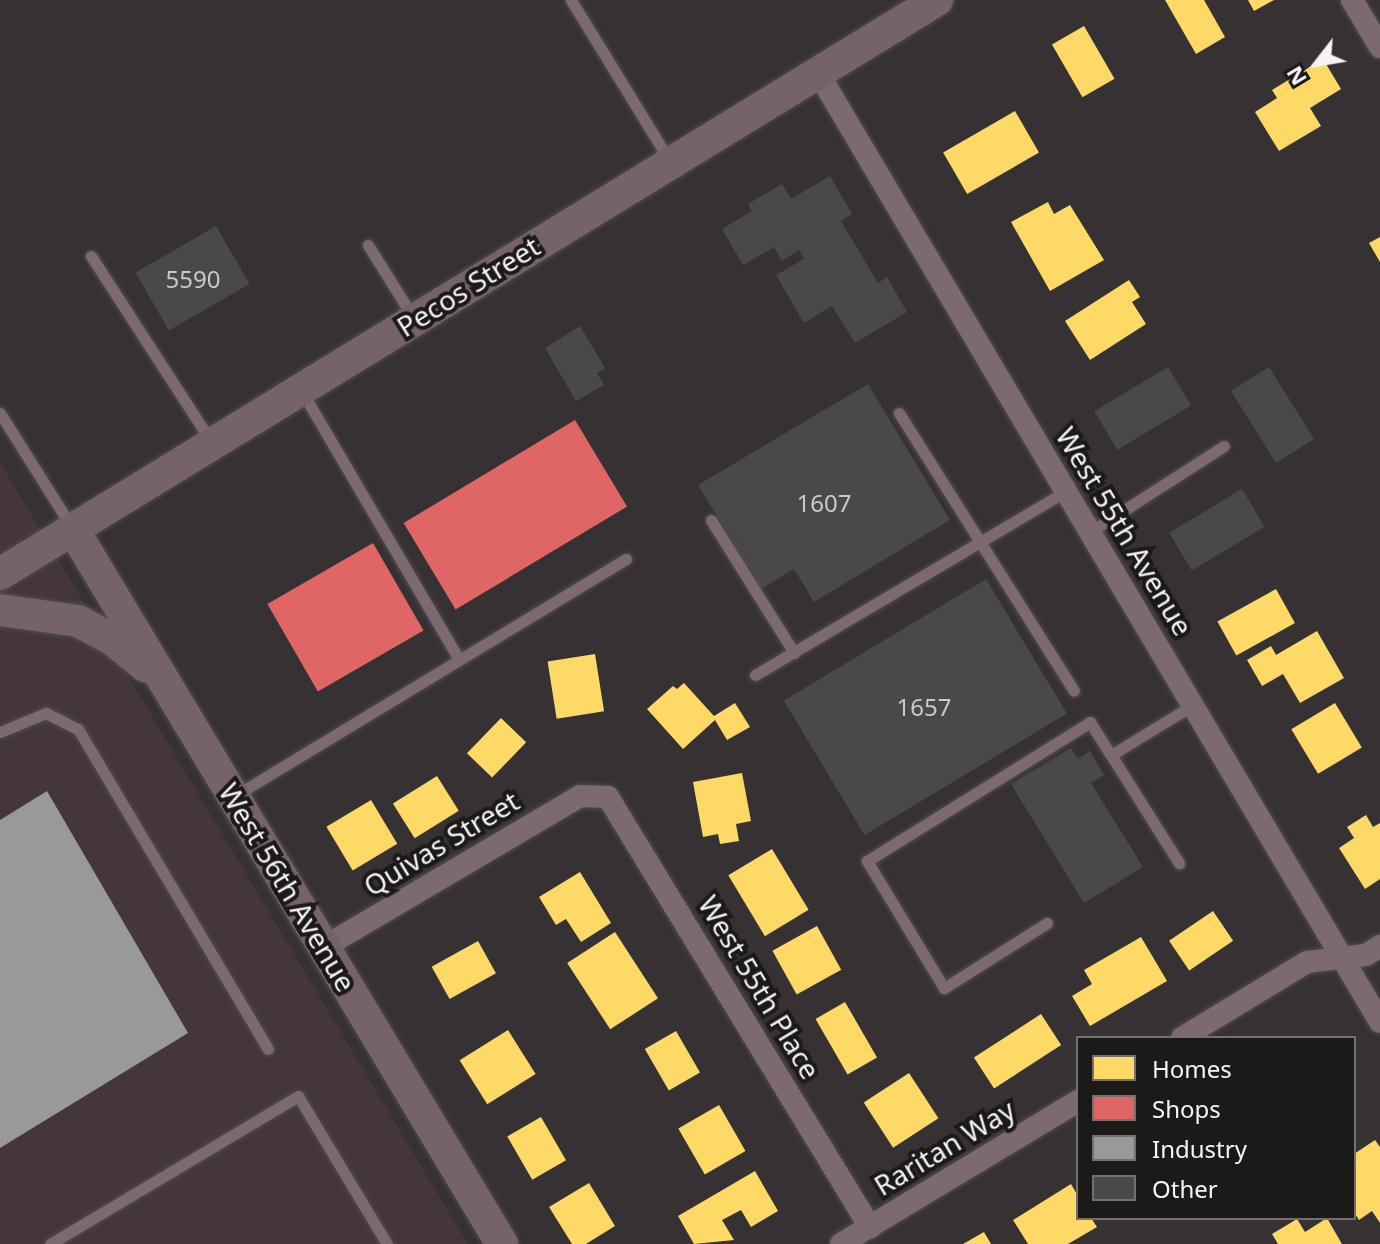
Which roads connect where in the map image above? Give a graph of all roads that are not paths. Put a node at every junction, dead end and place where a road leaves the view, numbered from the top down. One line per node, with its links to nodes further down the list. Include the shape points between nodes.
1 (571, 0): 6 (lane)
2 (937, 0): 5 (main road, Pecos Street)
3 (1352, 0): 4 (street)
4 (1380, 47)
5 (817, 71): 6 (main road, Pecos Street); 15 (street, West 55th Avenue)
6 (669, 160): 9 (main road, Pecos Street)
7 (368, 245): 9 (lane)
8 (91, 256): 13 (lane)
9 (414, 319): 10 (main road, Pecos Street)
10 (301, 389): 13 (main road, Pecos Street); 24 (lane)
11 (0, 413): 17 (lane)
12 (899, 413): 19 (lane)
13 (213, 444): 17 (main road, Pecos Street)
14 (1224, 446): 18 (lane)
15 (1066, 491): 18 (street, West 55th Avenue); 19 (lane)
16 (711, 520): 23 (lane)
17 (74, 531): 21 (main road, Pecos Street); 26 (main road, West 56th Avenue)
18 (1090, 532): 28 (street, West 55th Avenue)
19 (983, 540): 23 (lane); 27 (lane)
20 (626, 559): 24 (lane)
21 (0, 574)
22 (0, 610): 26 (main road, via 78,621 112,639)
23 (794, 653): 25 (lane)
24 (459, 659): 32 (lane)
25 (755, 675)
26 (166, 684): 32 (main road, West 56th Avenue)
27 (1074, 691)
28 (1193, 705): 30 (lane); 37 (street, West 55th Avenue)
29 (0, 732): 40 (lane, via 46,713 78,729)
30 (1111, 755): 33 (lane); 34 (lane, via 1090,722 867,861 944,988)
31 (589, 792): 36 (street, Quivas Street); 42 (street, West 55th Place, via 615,804)
32 (234, 796): 36 (main road, West 56th Avenue)
33 (1179, 863)
34 (1047, 923)
35 (1380, 946): 37 (street)
36 (324, 947): 45 (main road, West 56th Avenue)
37 (1343, 958): 38 (street, West 55th Avenue); 39 (street, via 1307,962)
38 (1380, 1022)
39 (1185, 1036)
40 (268, 1049)
41 (1076, 1102): 42 (street, Raritan Way)
42 (870, 1227): 46 (street, Raritan Way)
43 (50, 1244): 44 (lane, via 298,1096)
44 (387, 1244)
45 (502, 1244)
46 (841, 1244)

